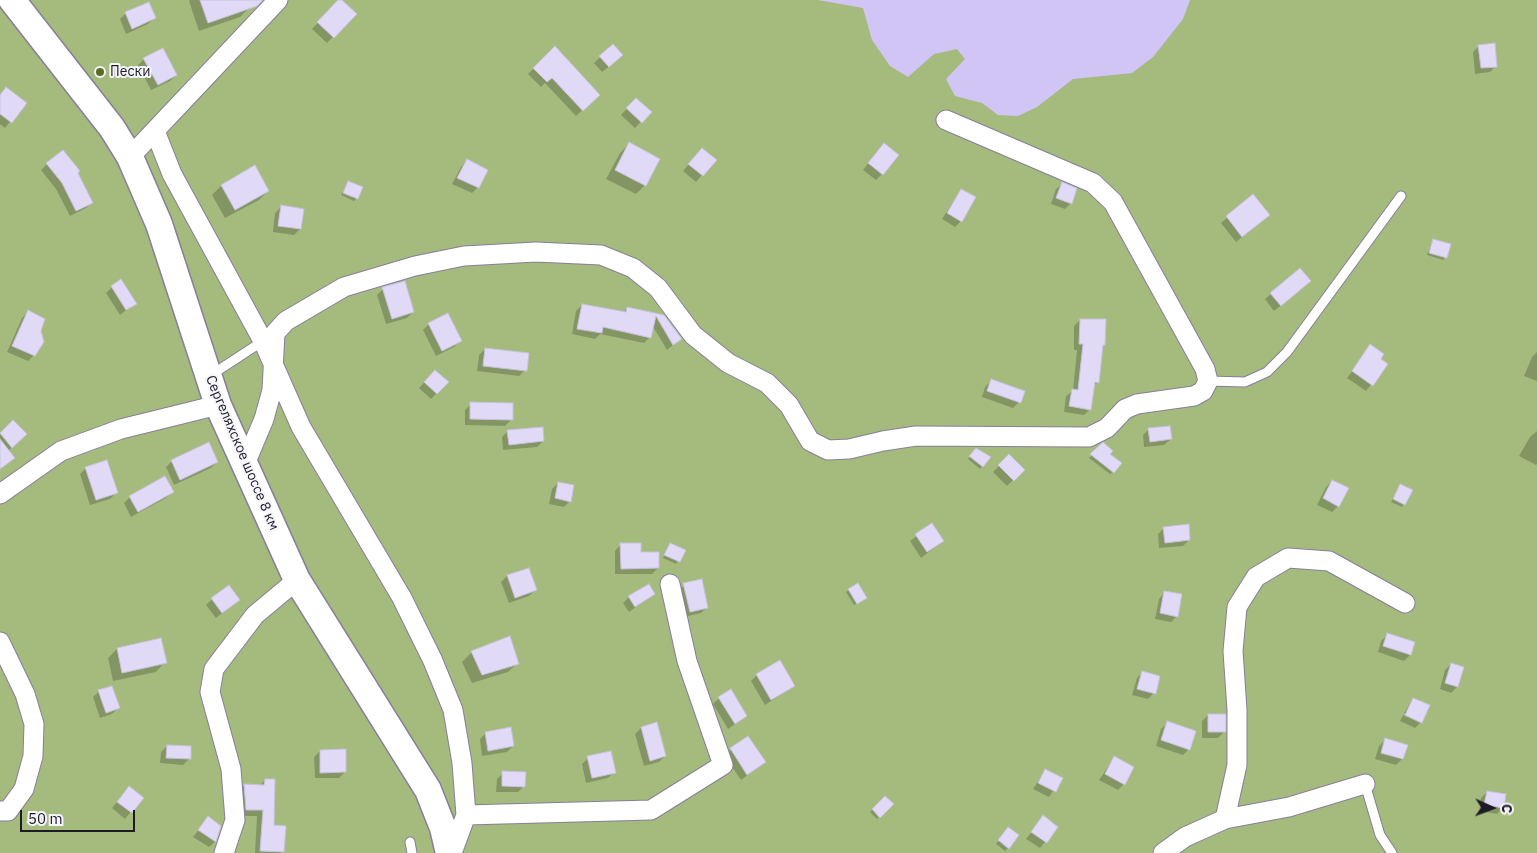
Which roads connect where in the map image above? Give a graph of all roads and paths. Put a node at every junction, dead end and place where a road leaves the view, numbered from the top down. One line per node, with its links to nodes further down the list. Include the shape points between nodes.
1 (12, 0): 5 (main road, Сергеляхское шоссе 8 км, via 112,128)
2 (278, 0): 4 (street)
3 (946, 120): 10 (street, via 1093,183 1113,202 1205,369)
4 (155, 131): 5 (street); 7 (street, via 193,216)
5 (130, 157): 9 (main road, Сергеляхское шоссе 8 км, via 158,224)
6 (1401, 196): 10 (lane, via 1287,352 1267,372 1245,382)
7 (263, 341): 8 (street); 9 (lane)
8 (272, 364): 10 (street, via 275,333 286,321 344,287 406,268 464,256 536,252 601,256 633,268 658,288 693,336 728,363 767,382 790,405 810,441 828,450 916,436 1089,436 1107,428 1125,409 1137,404 1194,396 1203,391); 12 (street, via 272,390); 20 (street, via 301,427 402,598 433,661 453,710)
9 (208, 377): 11 (main road, Сергеляхское шоссе 8 км)
10 (1208, 381)
11 (218, 404): 12 (main road, Сергеляхское шоссе 8 км); 13 (street, via 121,429 61,451)
12 (245, 464): 14 (main road, Сергеляхское шоссе 8 км)
13 (0, 494)
14 (297, 580): 23 (street, via 255,615 214,669 210,692 232,769 235,820); 25 (main road, Сергеляхское шоссе 8 км, via 428,790)
15 (670, 584): 20 (street, via 687,661 723,765 651,810)
16 (1405, 603): 21 (street, via 1329,561 1288,558 1256,577 1238,607 1233,651 1238,710 1237,765)
17 (0, 642): 19 (street, via 25,694 34,724 32,756 24,789)
18 (1365, 784): 21 (street, via 1289,807); 27 (lane, via 1380,835)
19 (3, 814)
20 (466, 815): 25 (street)
21 (1225, 819): 26 (street, via 1185,837)
22 (410, 842): 24 (lane)
23 (224, 853)
24 (412, 853)
25 (451, 853)
26 (1163, 853)
27 (1392, 853)

